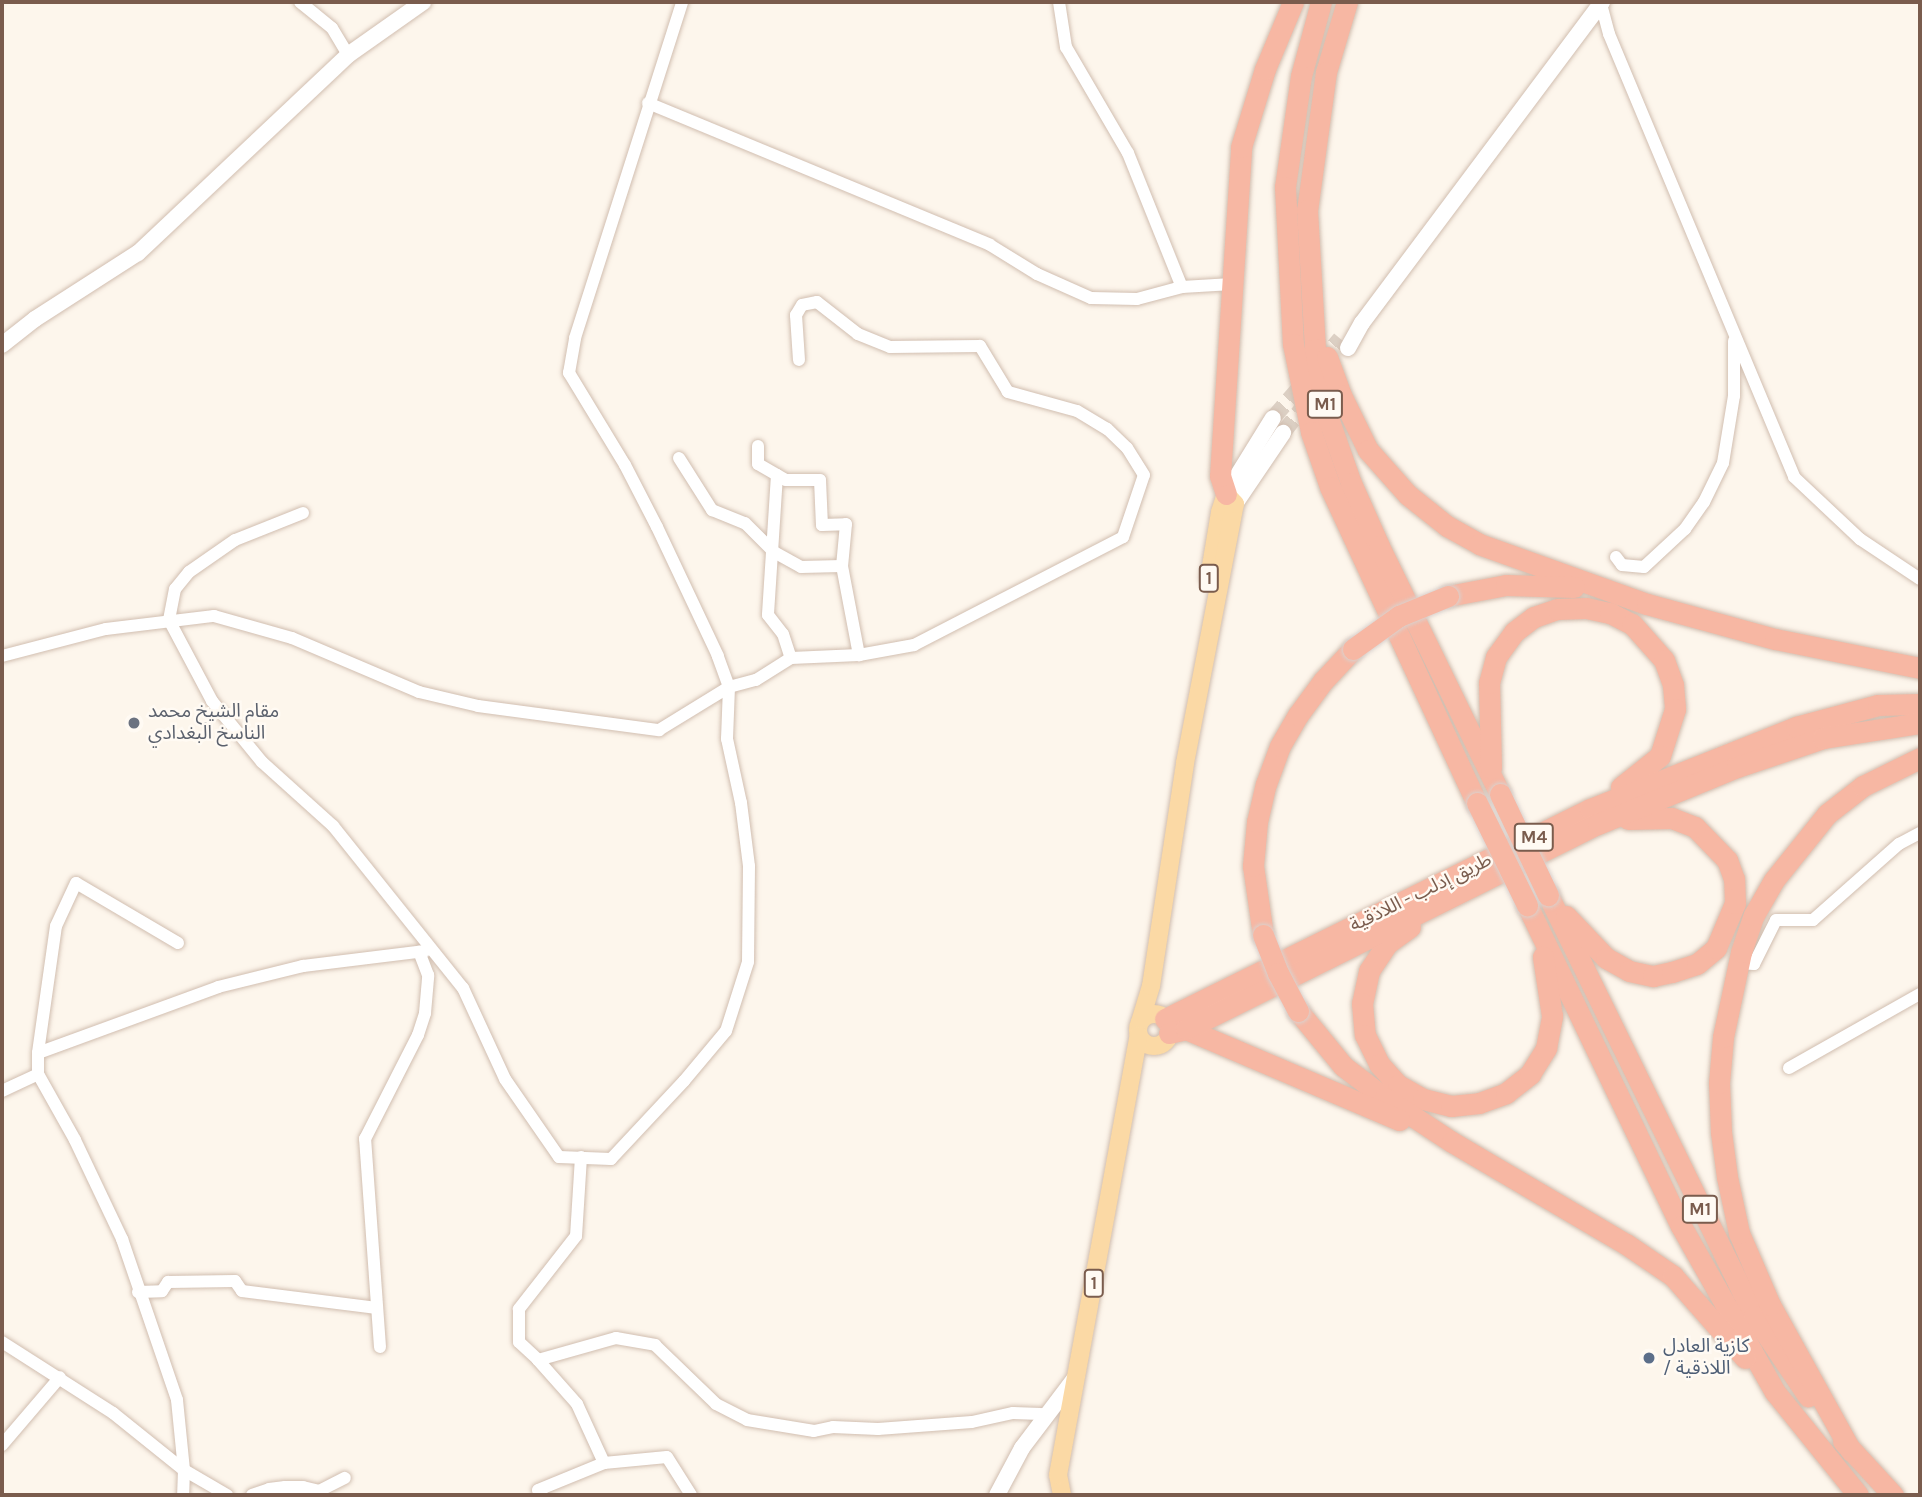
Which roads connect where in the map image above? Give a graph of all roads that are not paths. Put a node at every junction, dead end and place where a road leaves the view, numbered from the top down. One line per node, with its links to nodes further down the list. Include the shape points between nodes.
1 (300, 2): 9 (street, via 332,28)
2 (423, 2): 9 (street)
3 (682, 2): 10 (street)
4 (1059, 2): 12 (street, via 1066,47 1128,153)
5 (1293, 2): 11 (highway, via 1265,69 1241,146)
6 (1321, 2): 44 (highway, M1, bridge, via 1301,76 1285,187 1293,344 1311,432 1330,487)
7 (1347, 2): 13 (highway, M1, via 1326,72 1307,210)
8 (1602, 3): 14 (street, via 1609,34); 15 (street)
9 (348, 55): 16 (street, via 138,253)
10 (648, 103): 12 (street, via 990,245 1037,274 1091,298 1137,299); 35 (street, via 575,338 569,373 657,527)
11 (1232, 284): 12 (street); 23 (highway, via 1220,476)
12 (1182, 287)
13 (1314, 321): 29 (highway, via 1341,395 1368,450 1408,495 1479,544); 39 (highway, M1, via 1327,415 1351,483)
14 (1734, 333): 26 (street, via 1734,396 1723,463 1704,502 1685,529 1644,567 1622,565); 28 (street, via 1794,477 1860,539)
15 (1344, 344)
16 (2, 345)
17 (799, 360): 31 (street, via 796,315 802,305 817,302 858,334 890,347 980,345 1008,392 1077,411 1107,429 1127,448 1143,475 1123,537 914,645)
18 (1273, 418): 23 (street)
19 (1283, 433): 23 (street)
20 (758, 446): 22 (street, via 758,464)
21 (678, 458): 25 (street, via 712,510 745,523)
22 (777, 475): 25 (street); 27 (street, via 786,480 820,480 822,525 846,524)
23 (1231, 499): 49 (main road, 1, via 1220,512 1200,637 1203,664)
24 (303, 513): 30 (street, via 235,540 189,572 175,589)
25 (774, 552): 27 (street, via 801,568); 33 (street, via 768,615 783,634)
26 (1616, 557)
27 (842, 566): 31 (street)
28 (1920, 579)
29 (1647, 604): 34 (highway, via 1775,639); 58 (highway, bridge, via 1576,587 1506,585 1448,596 1399,616 1353,649 1323,681 1280,746 1266,784 1253,866 1263,935 1278,973 1298,1011 1343,1066)
30 (169, 620): 32 (street, via 106,629); 35 (street, via 214,616 292,638 419,692 478,706 659,730); 46 (street, via 212,701 262,762 333,826)
31 (859, 655): 33 (street)
32 (2, 656)
33 (791, 659): 35 (street, via 756,680)
34 (1920, 668)
35 (729, 687): 59 (street, via 727,739 749,866 748,962 726,1031 684,1081 611,1159)
36 (1920, 704): 40 (highway, طريق إدلب - اللاذقية / M4, via 1878,705 1796,727)
37 (1920, 723): 40 (highway, طريق إدلب - اللاذقية / M4, via 1823,738)
38 (1920, 758): 48 (highway, via 1863,786 1827,814 1799,846 1754,915)
39 (1496, 785): 40 (highway, via 1489,683 1496,657 1514,632 1534,617 1557,609 1610,613 1632,624 1664,660 1675,709 1661,756); 43 (highway, M1, bridge)
40 (1594, 817): 42 (highway, طريق إدلب - اللاذقية / M4); 43 (highway, via 1672,818 1695,827 1717,846 1734,879 1735,903 1716,948 1697,964 1672,972 1653,976 1629,971 1606,958); 52 (highway, طريق إدلب - اللاذقية / M4)
41 (1920, 833): 48 (street, via 1899,844 1812,920 1776,920 1754,964)
42 (1476, 882): 44 (highway, via 1387,944 1369,971 1362,1003 1365,1035 1379,1064 1398,1085 1423,1099 1451,1106 1479,1103 1506,1093 1530,1074 1546,1048 1552,1016 1549,982); 52 (highway, طريق إدلب - اللاذقية / M4)
43 (1548, 895): 70 (highway, M1, via 1754,1315 1797,1381)
44 (1527, 905): 67 (highway, M1, via 1681,1226)
45 (178, 943): 53 (street, via 76,883 56,926)
46 (434, 950): 47 (street); 59 (street, via 463,988 505,1079 559,1157)
47 (419, 952): 53 (street, via 303,966 218,987); 61 (street, via 428,975 425,1013 365,1139)
48 (1738, 963): 70 (highway, via 1719,1083 1727,1177 1737,1222 1770,1305)
49 (1151, 986): 51 (main road, 1); 52 (main road, 1)
50 (1920, 994): 54 (street)
51 (1140, 1028): 52 (main road, via 1149,1015); 52 (main road, via 1148,1044); 55 (main road, 1)
52 (1167, 1028): 55 (main road); 58 (highway)
53 (38, 1053): 56 (street)
54 (1789, 1068)
55 (1134, 1071): 66 (main road, 1)
56 (38, 1074): 57 (street); 60 (street, via 107,1206)
57 (2, 1091)
58 (1451, 1143): 67 (highway, via 1673,1276)
59 (581, 1157): 64 (street, via 576,1236 519,1309 519,1342)
60 (138, 1292): 61 (street, via 162,1291 168,1282 235,1281 242,1291); 72 (street, via 177,1401)
61 (377, 1308): 63 (street)
62 (2, 1342): 65 (street)
63 (380, 1347)
64 (538, 1360): 68 (street, via 616,1338 655,1345 716,1404 747,1420 814,1431 972,1422 1013,1413); 71 (street, via 577,1404)
65 (60, 1377): 69 (street); 72 (street)
66 (1075, 1378): 68 (street); 80 (main road, 1, via 1058,1475)
67 (1775, 1392): 81 (highway, M1)
68 (1048, 1414): 79 (street, via 1022,1448)
69 (2, 1445)
70 (1852, 1451): 82 (highway, M1)
71 (604, 1463): 77 (street, via 538,1490); 78 (street, via 667,1457)
72 (184, 1470): 74 (street); 75 (street)
73 (345, 1478): 76 (street, via 319,1491 285,1487)
74 (183, 1495)
75 (228, 1495)
76 (252, 1495)
77 (542, 1495)
78 (691, 1495)
79 (997, 1495)
80 (1062, 1495)
81 (1858, 1495)
82 (1894, 1495)

